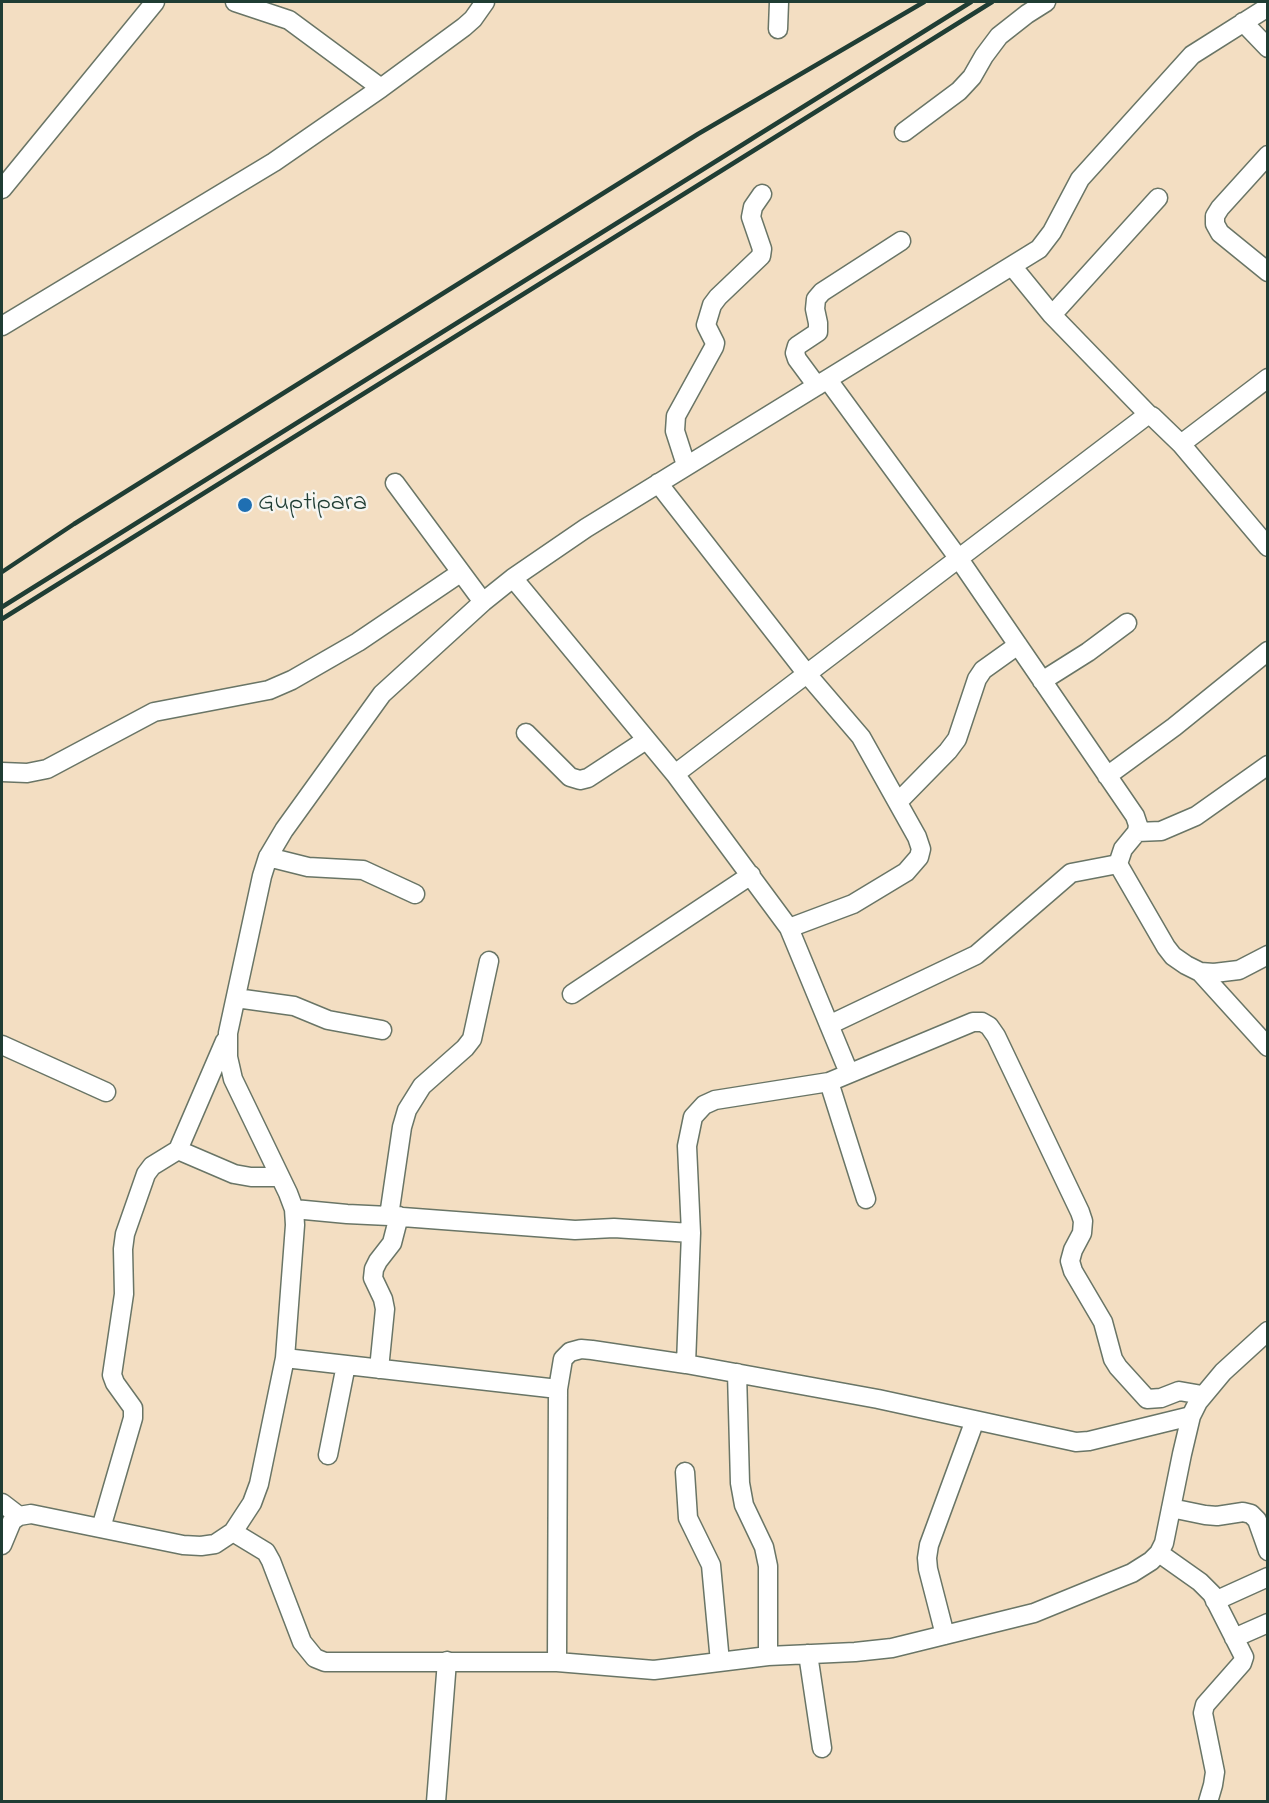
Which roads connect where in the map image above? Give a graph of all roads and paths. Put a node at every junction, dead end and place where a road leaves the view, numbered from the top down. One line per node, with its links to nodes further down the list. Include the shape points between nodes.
1 (154, 2): 13 (street)
2 (235, 2): 10 (street, via 289,20)
3 (485, 2): 10 (street, via 464,27)
4 (779, 2): 8 (street)
5 (1047, 2): 11 (street, via 999,36 959,91)
6 (1268, 7): 7 (street)
7 (1244, 22): 9 (street); 17 (street, via 1192,55 1080,179 1046,242)
8 (778, 29)
9 (1268, 48)
10 (381, 88): 20 (street, via 255,175)
11 (904, 132)
12 (1268, 155): 18 (street, via 1215,216 1220,233)
13 (2, 189)
14 (762, 194): 25 (street, via 753,207 752,217 761,256 712,305 706,325 714,347 676,416 675,431)
15 (1158, 198): 19 (street)
16 (901, 241): 22 (street, via 816,299 818,332 797,346 795,353)
17 (1012, 266): 19 (street); 22 (street)
18 (1268, 272)
19 (1052, 315): 23 (street)
20 (2, 326)
21 (1268, 378): 24 (street)
22 (822, 383): 25 (street); 29 (street)
23 (1149, 415): 24 (street); 29 (street)
24 (1181, 444): 28 (street)
25 (686, 465): 27 (street)
26 (395, 483): 30 (street)
27 (658, 483): 31 (street); 38 (street)
28 (1268, 547)
29 (959, 559): 36 (street); 38 (street)
30 (460, 573): 32 (street); 43 (street, via 358,642 270,690 154,712 47,769)
31 (513, 578): 32 (street); 41 (street)
32 (483, 602): 48 (street, via 382,694)
33 (1127, 623): 39 (street)
34 (1267, 634): 35 (street)
35 (1268, 644)
36 (1018, 645): 39 (street); 46 (street, via 983,670 957,738)
37 (1268, 651): 45 (street)
38 (807, 674): 44 (street); 46 (street, via 861,737)
39 (1042, 681): 45 (street)
40 (526, 733): 41 (street, via 570,777 580,780)
41 (646, 740): 44 (street)
42 (1268, 765): 47 (street, via 1189,820 1161,831)
43 (2, 772)
44 (675, 774): 50 (street)
45 (1107, 776): 47 (street, via 1138,820)
46 (899, 801): 52 (street, via 921,849 915,864 853,904)
47 (1137, 832): 49 (street, via 1123,849)
48 (268, 857): 51 (street, via 308,867 363,870); 57 (street)
49 (1118, 864): 55 (street, via 1173,956); 58 (street, via 1071,873 976,955)
50 (751, 876): 52 (street); 56 (street)
51 (415, 894)
52 (789, 928): 58 (street)
53 (1268, 955): 55 (street, via 1239,970)
54 (489, 961): 70 (street, via 472,1039 422,1086 407,1110)
55 (1200, 972): 62 (street)
56 (572, 994)
57 (236, 998): 59 (street, via 294,1006 328,1020); 60 (street)
58 (830, 1025): 63 (street)
59 (382, 1030)
60 (228, 1033): 66 (street); 67 (street, via 233,1079)
61 (2, 1045): 65 (street)
62 (1268, 1047)
63 (849, 1073): 64 (street); 79 (street, via 964,1024 982,1022 989,1026 1080,1212 1082,1233 1070,1261 1103,1322 1113,1359 1147,1399 1179,1391)
64 (829, 1082): 68 (street); 71 (street, via 715,1100 693,1117 687,1146)
65 (106, 1092)
66 (178, 1150): 67 (street, via 234,1174); 87 (street, via 146,1174 125,1234 124,1294 112,1375 133,1408 133,1418)
67 (280, 1177): 69 (street)
68 (866, 1199)
69 (294, 1209): 70 (street); 73 (street)
70 (394, 1216): 71 (street, via 575,1230 614,1228); 76 (street, via 392,1243 378,1261 373,1278 385,1309)
71 (691, 1233): 74 (street)
72 (1268, 1331): 79 (street)
73 (285, 1358): 75 (street); 88 (street, via 259,1484)
74 (686, 1364): 77 (street); 78 (street, via 581,1349 563,1359)
75 (346, 1365): 76 (street); 82 (street)
76 (379, 1369): 78 (street)
77 (737, 1373): 81 (street); 98 (street, via 740,1483 744,1505 764,1547 768,1566)
78 (558, 1389): 100 (street)
79 (1202, 1395): 80 (street)
80 (1191, 1416): 81 (street, via 1076,1442); 85 (street)
81 (975, 1419): 95 (street, via 927,1558)
82 (328, 1455)
83 (685, 1472): 101 (street, via 688,1518 711,1565)
84 (2, 1503): 86 (street)
85 (1171, 1508): 90 (street, via 1211,1516 1251,1514); 91 (street)
86 (19, 1516): 87 (street, via 31,1514); 89 (street, via 12,1521)
87 (101, 1528): 88 (street, via 201,1546 215,1544)
88 (233, 1532): 99 (street, via 266,1552 272,1561 302,1642 315,1658 325,1662)
89 (2, 1545)
90 (1268, 1551)
91 (1159, 1553): 93 (street, via 1200,1582); 95 (street, via 1132,1573 1048,1608)
92 (1268, 1577): 93 (street)
93 (1215, 1600): 96 (street)
94 (1268, 1623): 96 (street)
95 (945, 1635): 97 (street, via 872,1651)
96 (1234, 1638): 104 (street, via 1244,1661 1209,1700 1203,1713 1215,1772)
97 (808, 1654): 98 (street); 102 (street)
98 (768, 1656): 101 (street)
99 (447, 1661): 100 (street); 103 (street)
100 (557, 1662): 101 (street, via 654,1670)
101 (720, 1662)
102 (822, 1748)
103 (436, 1802)
104 (1208, 1802)

